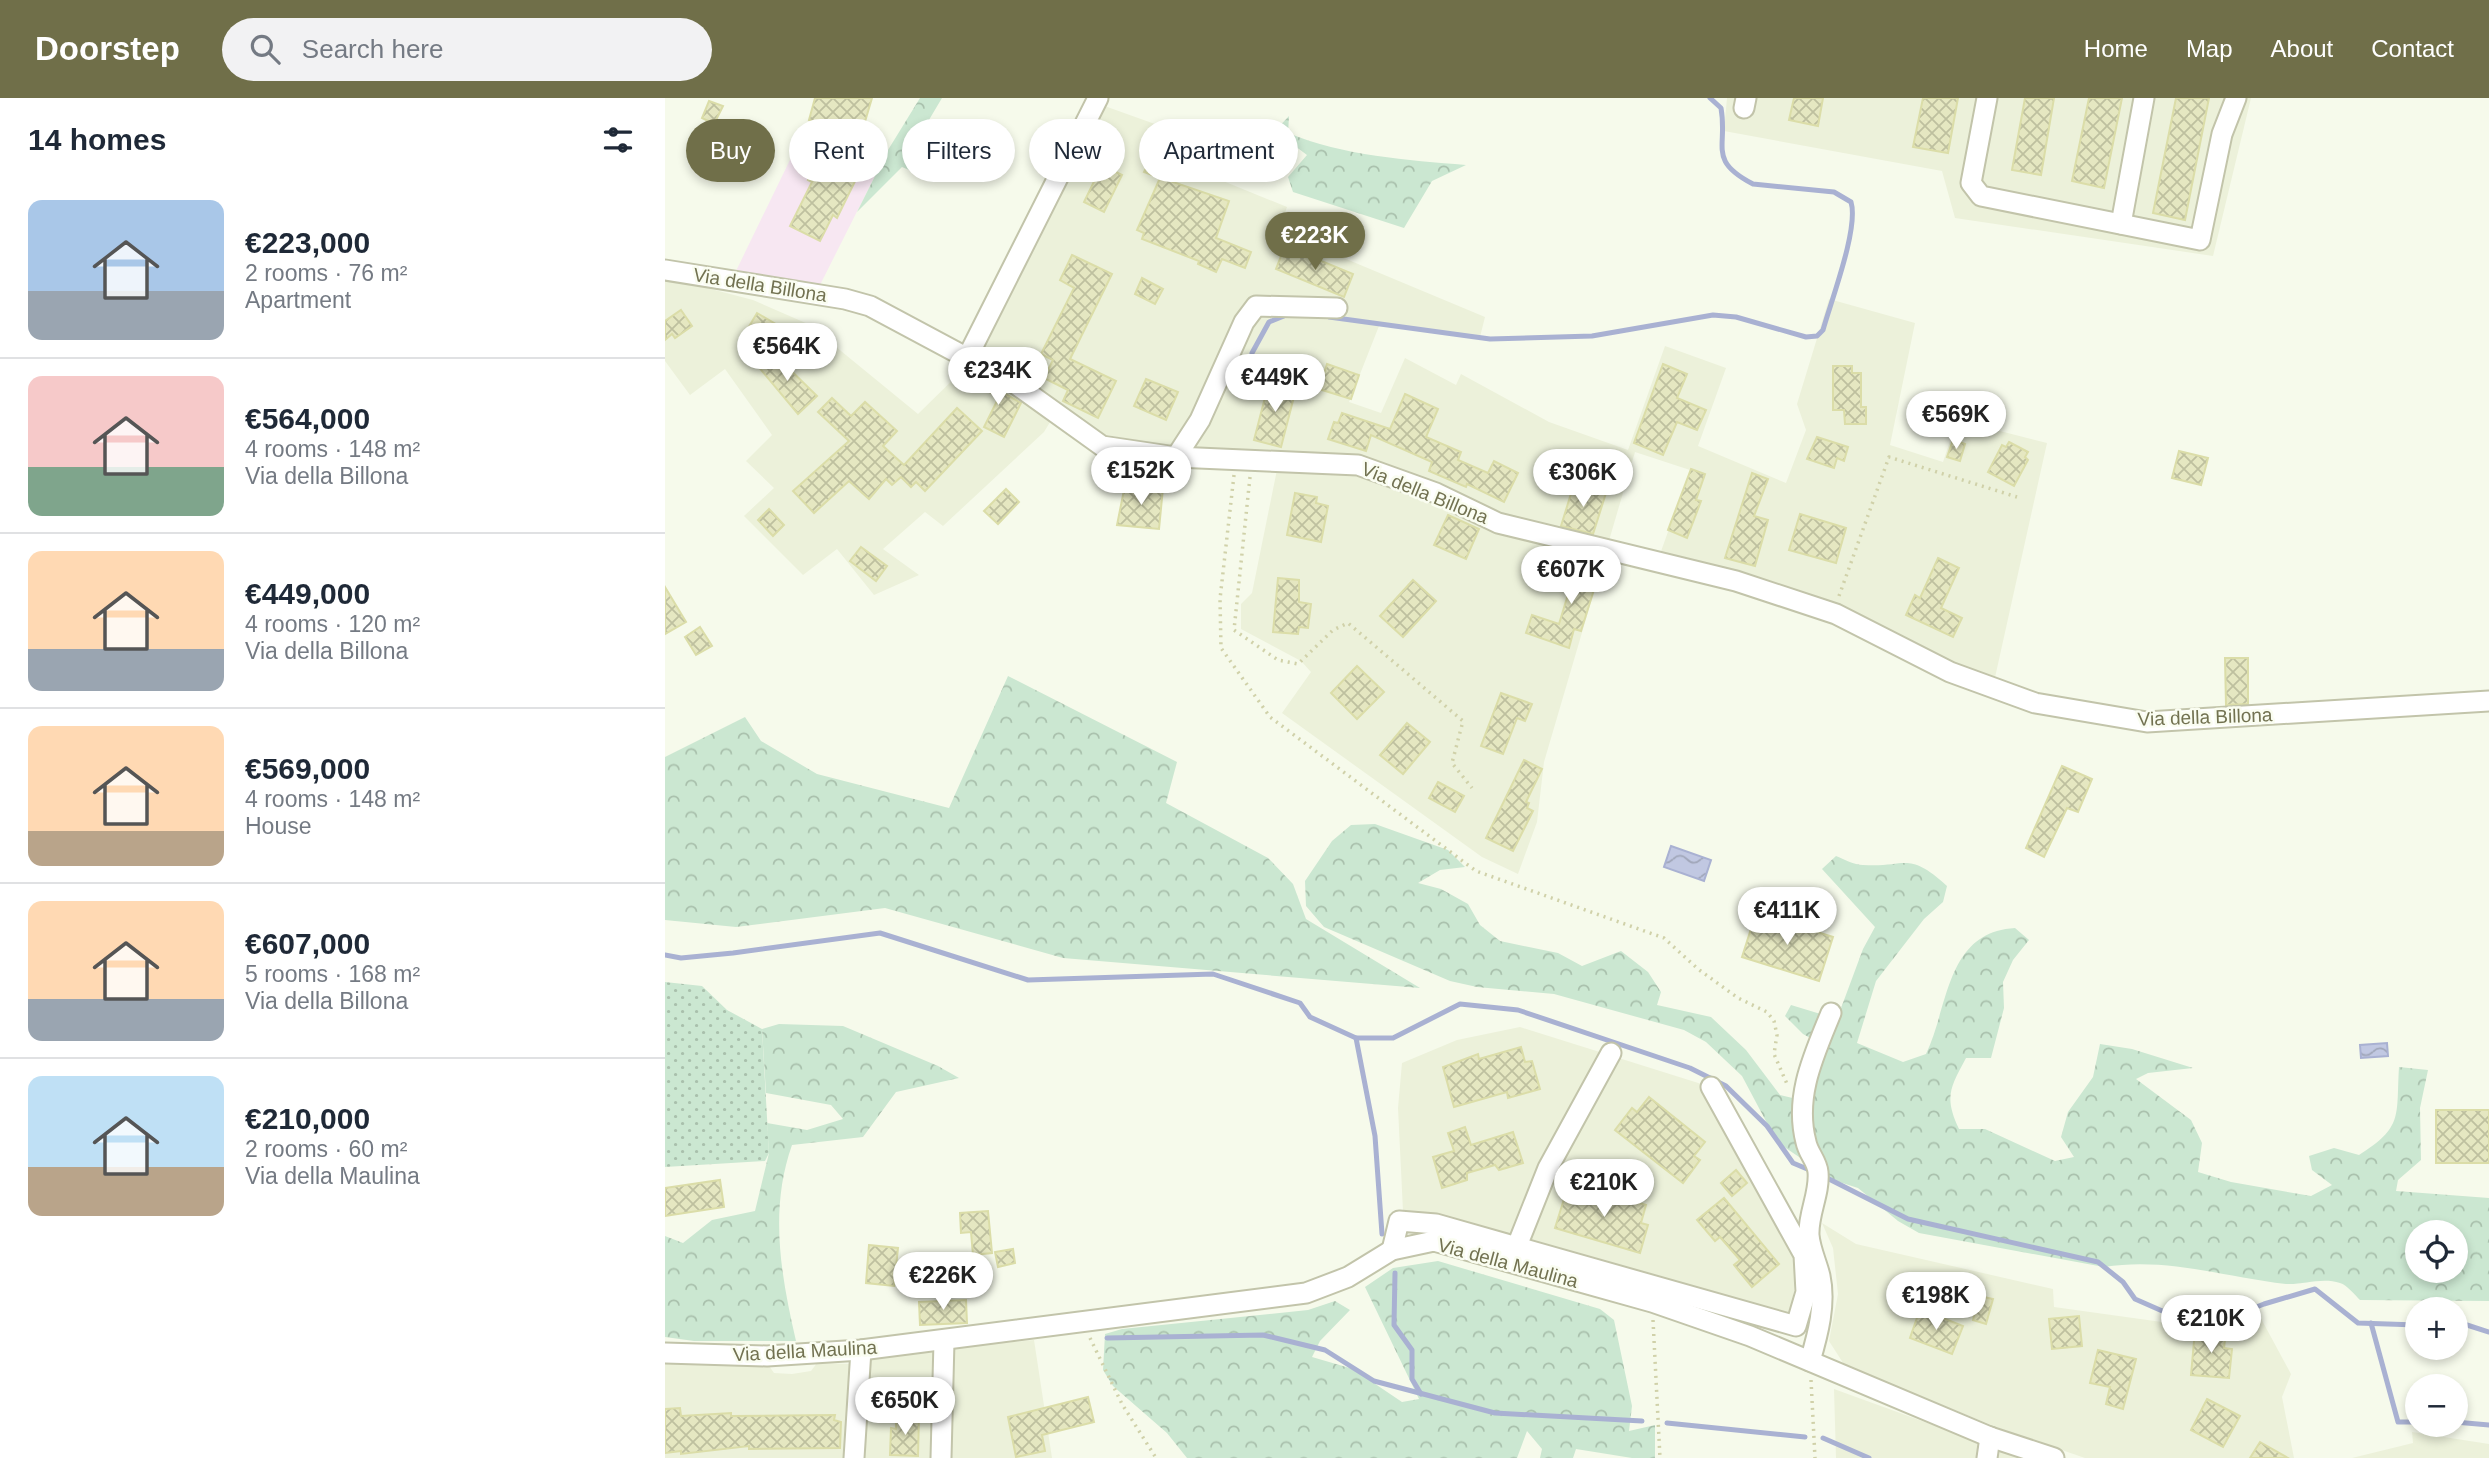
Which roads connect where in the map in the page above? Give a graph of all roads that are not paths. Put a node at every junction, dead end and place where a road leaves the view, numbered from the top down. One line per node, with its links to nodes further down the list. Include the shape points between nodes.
1 (1098, 98): 8 (street)
2 (1987, 98): 5 (street, via 1971,183 1980,196)
3 (2144, 98): 5 (street)
4 (2235, 98): 5 (street, via 2222,134 2200,240)
5 (2121, 224)
6 (665, 270): 8 (street, Via della Billona, via 870,306)
7 (1337, 308): 9 (street, via 1256,306 1244,322 1201,420)
8 (967, 358): 9 (street, Via della Billona, via 1014,383 1102,446)
9 (1176, 457): 10 (street, Via della Billona, via 1358,465 1436,493 1498,523 1735,581 1833,613 1950,672 2035,703 2147,722)
10 (2489, 701)
11 (1831, 1013): 19 (street, via 1806,1077 1803,1107 1806,1143 1818,1168 1809,1236 1821,1279 1821,1322)
12 (1611, 1053): 15 (street, via 1548,1168)
13 (1711, 1087): 15 (street, via 1804,1255 1806,1292 1796,1326)
14 (1392, 1250): 15 (street, Via della Maulina, via 1434,1241); 15 (street, via 1399,1221 1436,1224); 16 (street, Via della Maulina, via 1348,1277 1306,1293)
15 (1514, 1254): 19 (street, Via della Maulina)
16 (944, 1341): 17 (street, Via della Maulina); 22 (street)
17 (861, 1350): 18 (street, Via della Maulina, via 767,1356); 21 (street)
18 (665, 1353)
19 (1810, 1361): 20 (street, Via della Maulina)
20 (1990, 1437): 23 (street); 24 (street, Via della Maulina)
21 (854, 1458)
22 (941, 1458)
23 (1987, 1458)
24 (2054, 1458)

